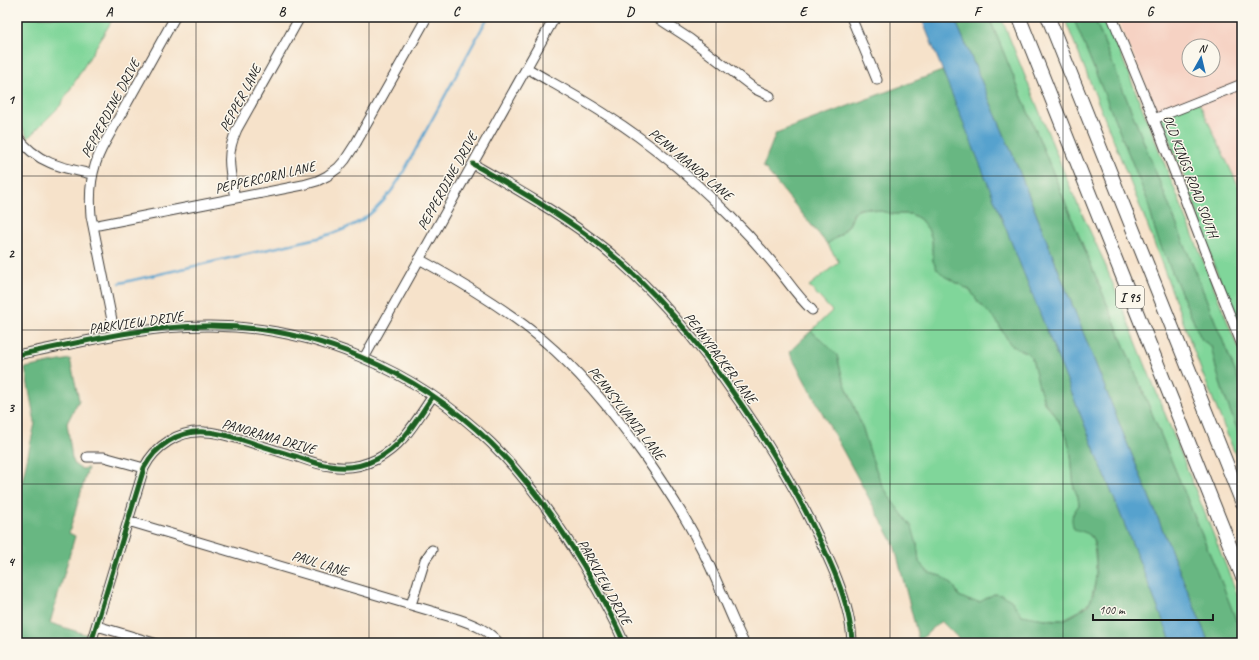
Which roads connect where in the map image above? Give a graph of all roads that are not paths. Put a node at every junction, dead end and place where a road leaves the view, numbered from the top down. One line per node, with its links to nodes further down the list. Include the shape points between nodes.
1 (175, 17): 18 (street, PEPPERDINE DRIVE, via 102,148)
2 (300, 17): 19 (street, PEPPER LANE, via 232,140 229,163)
3 (426, 17): 19 (street, PEPPERCORN LANE, via 356,143 338,168 311,183)
4 (556, 17): 11 (street, PEPPERDINE DRIVE)
5 (656, 17): 10 (street)
6 (851, 17): 12 (street)
7 (1019, 17): 33 (highway, I 95)
8 (1048, 17): 30 (highway, I 95)
9 (1112, 17): 15 (street, OLD KINGS ROAD SOUTH)
10 (669, 20): 14 (street, via 755,89)
11 (526, 68): 17 (street, PEPPERDINE DRIVE); 22 (street, PENN MANOR LANE, via 608,116 679,169 744,230)
12 (877, 80)
13 (1242, 84): 15 (street)
14 (770, 96)
15 (1154, 119): 24 (street, OLD KINGS ROAD SOUTH)
16 (17, 136): 18 (street, via 30,150 48,162)
17 (473, 164): 21 (street, PEPPERDINE DRIVE); 41 (street, PENNYPACKER LANE, via 554,212 604,248 656,297 702,349 764,438 800,500 839,587 849,618)
18 (92, 174): 20 (street, PEPPERDINE DRIVE, via 90,199)
19 (235, 198): 20 (street, PEPPERCORN LANE)
20 (93, 226): 23 (street, PEPPERDINE DRIVE)
21 (420, 259): 26 (street, PEPPERDINE DRIVE); 40 (street, PENNSYLVANIA LANE, via 477,292 518,320 560,355 599,397 654,470 688,524 712,570)
22 (812, 310)
23 (115, 335): 25 (street, PARKVIEW DRIVE); 26 (street, PARKVIEW DRIVE, via 187,326 250,328 300,337)
24 (1242, 345)
25 (17, 356)
26 (364, 358): 27 (street, PARKVIEW DRIVE)
27 (433, 396): 29 (street, PANORAMA DRIVE, via 398,445 363,464 350,467 330,466 230,436 204,432 183,434 170,440 153,454); 39 (street, PARKVIEW DRIVE, via 486,439 521,476 572,547)
28 (87, 457): 29 (street, via 100,456)
29 (144, 468): 31 (street, PANORAMA DRIVE)
30 (1242, 502)
31 (128, 521): 34 (street, PAUL LANE); 35 (street, PANORAMA DRIVE)
32 (432, 550): 34 (street, via 425,560)
33 (1242, 576)
34 (411, 605): 38 (street, PAUL LANE, via 473,624 486,631)
35 (97, 626): 36 (street, PANORAMA DRIVE); 37 (street)
36 (92, 643)
37 (154, 643)
38 (499, 643)
39 (624, 643)
40 (744, 643)
41 (852, 643)

